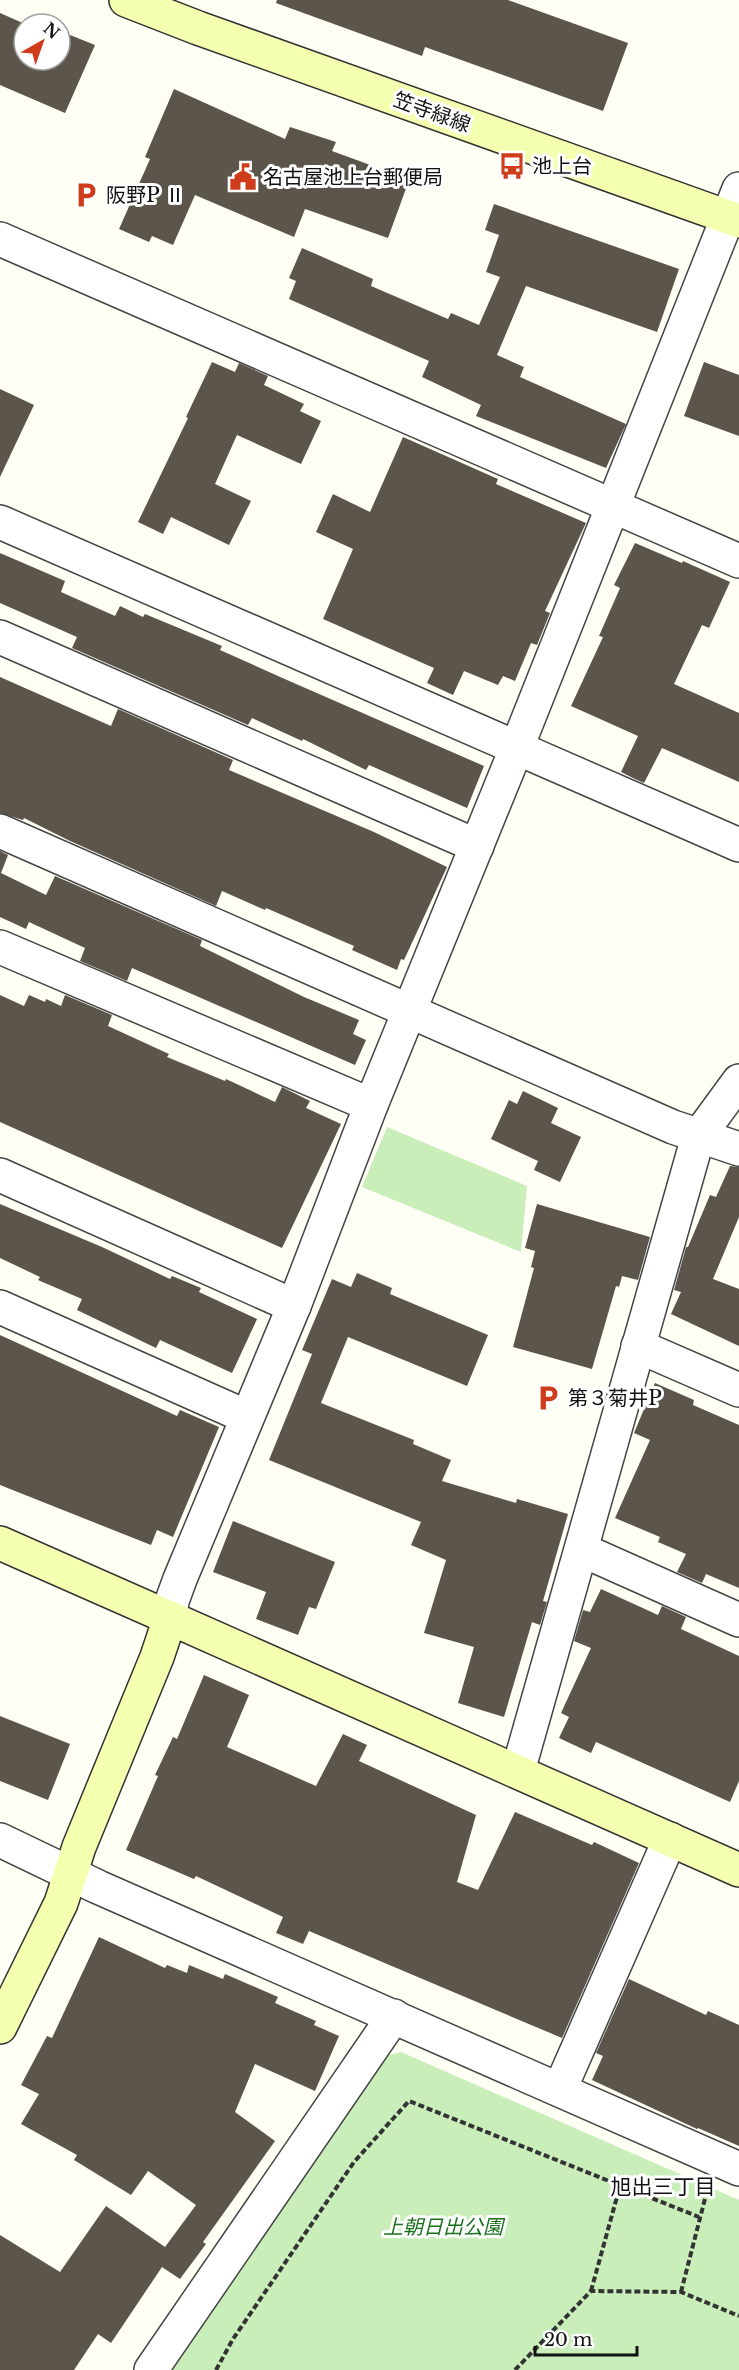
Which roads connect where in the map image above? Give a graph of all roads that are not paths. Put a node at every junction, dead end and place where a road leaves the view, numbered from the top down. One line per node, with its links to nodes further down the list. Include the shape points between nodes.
1 (126, 0): 2 (street, 笠寺緑線, via 210,32)
2 (735, 209): 4 (street)
3 (0, 239): 4 (street)
4 (614, 505): 6 (street); 8 (street)
5 (0, 522): 8 (street)
6 (739, 561)
7 (0, 636): 11 (street)
8 (517, 747): 10 (street); 11 (street)
9 (0, 831): 13 (street)
10 (739, 845)
11 (477, 846): 13 (street)
12 (0, 947): 15 (street)
13 (410, 1011): 15 (street); 16 (street)
14 (739, 1081): 16 (street)
15 (371, 1105): 19 (street)
16 (698, 1137): 17 (street); 21 (street)
17 (739, 1149)
18 (0, 1175): 19 (street)
19 (294, 1306): 23 (street)
20 (0, 1307): 23 (street)
21 (638, 1346): 22 (street); 25 (street)
22 (739, 1390)
23 (247, 1417): 26 (street, via 180,1579)
24 (0, 1543): 26 (street)
25 (582, 1550): 27 (street); 28 (street)
26 (170, 1618): 28 (street); 32 (street)
27 (739, 1620)
28 (518, 1771): 29 (street)
29 (670, 1839): 31 (street); 35 (street)
30 (0, 1840): 32 (street)
31 (739, 1870)
32 (70, 1873): 33 (street); 34 (street, via 61,1903)
33 (394, 2016): 35 (street); 37 (street)
34 (0, 2027)
35 (560, 2089): 36 (street)
36 (739, 2169)
37 (150, 2370)

